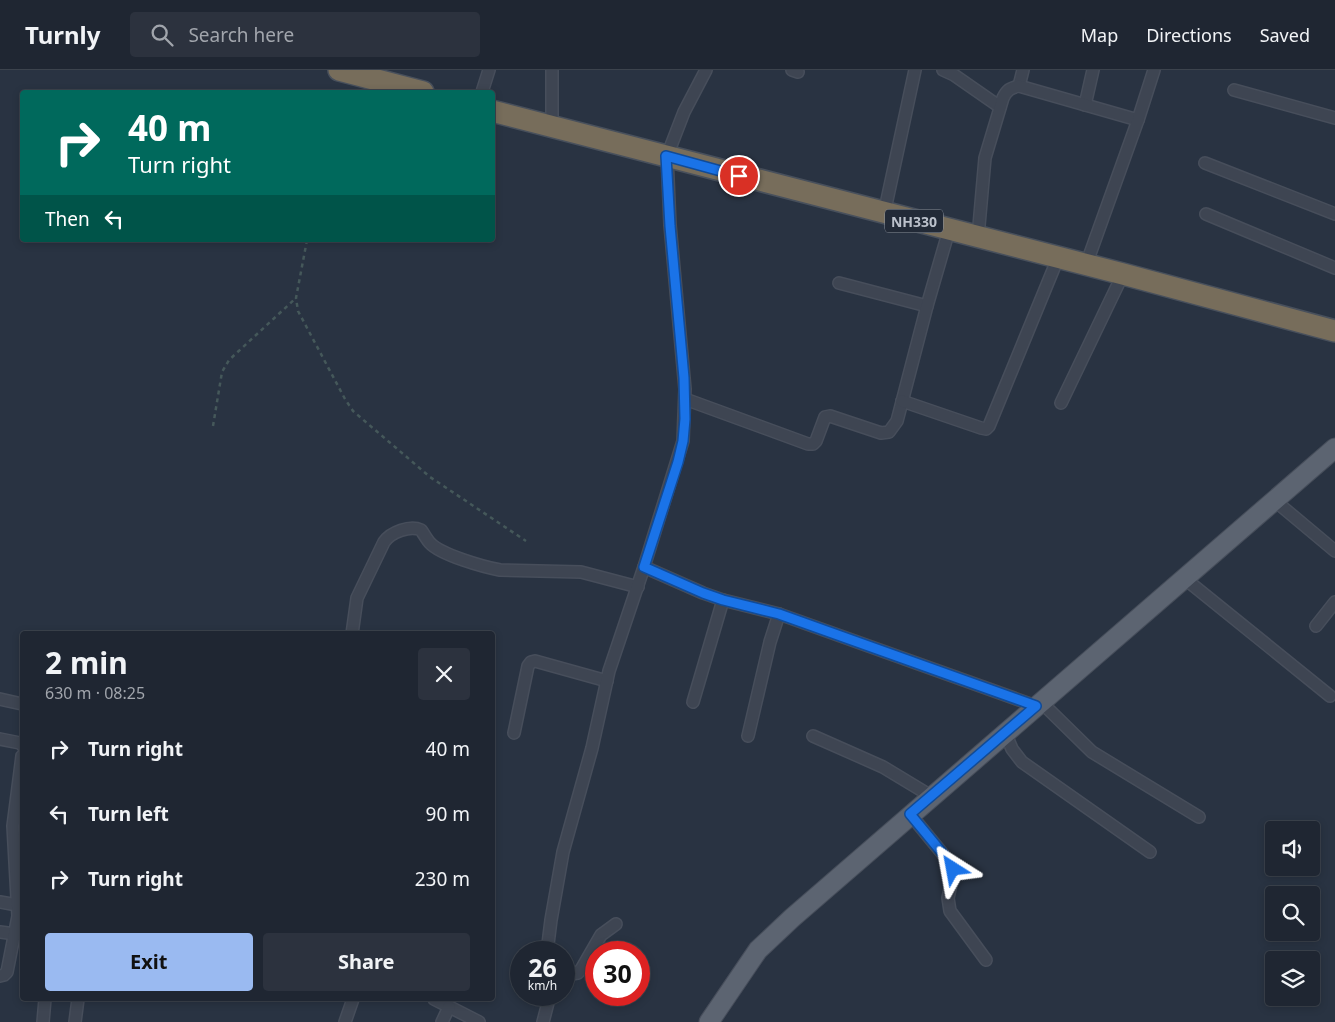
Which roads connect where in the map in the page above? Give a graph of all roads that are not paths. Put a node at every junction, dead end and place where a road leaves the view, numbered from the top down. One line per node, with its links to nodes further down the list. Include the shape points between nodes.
1 (339, 70): 11 (highway)
2 (489, 70): 12 (street)
3 (552, 70): 19 (street)
4 (706, 70): 20 (street)
5 (915, 70): 22 (street)
6 (943, 70): 15 (street)
7 (1023, 70): 10 (street)
8 (1093, 70): 14 (street)
9 (1154, 70): 18 (street)
10 (1019, 86): 14 (street); 15 (street, via 1007,91)
11 (414, 90)
12 (483, 90)
13 (1234, 90): 17 (street)
14 (1085, 105): 18 (street)
15 (1000, 107): 26 (street, via 985,158)
16 (495, 112): 19 (highway, NH330)
17 (1335, 118)
18 (1138, 120): 28 (street)
19 (552, 127): 20 (highway, NH330)
20 (666, 156): 22 (highway, NH330); 34 (street)
21 (1205, 163): 24 (street)
22 (884, 214): 25 (highway, NH330)
23 (1206, 214): 29 (street)
24 (1335, 214)
25 (949, 230): 26 (highway, NH330); 32 (street)
26 (978, 237): 27 (highway, NH330)
27 (1058, 258): 28 (highway, NH330); 35 (street, via 990,426 981,428)
28 (1086, 265): 30 (highway, NH330)
29 (1335, 268)
30 (1123, 274): 33 (highway, NH330); 36 (street)
31 (839, 283): 32 (street)
32 (927, 306): 35 (street)
33 (1335, 331)
34 (685, 399): 35 (street, via 813,444 824,417 830,416 881,433 889,432 897,421); 40 (street, via 681,448)
35 (902, 401)
36 (1061, 404)
37 (1335, 448): 38 (main road)
38 (1274, 500): 39 (street); 41 (main road)
39 (1335, 551)
40 (644, 567): 42 (street); 43 (street)
41 (1184, 578): 49 (street); 53 (main road)
42 (638, 587): 47 (street, via 581,572 492,568 437,548 422,530 410,528 387,537 384,542 357,598); 48 (street)
43 (723, 600): 45 (street); 51 (street)
44 (1335, 602): 46 (street)
45 (779, 614): 53 (street); 56 (street)
46 (1316, 626)
47 (352, 631)
48 (607, 681): 55 (street, via 531,662); 70 (street, via 563,852)
49 (1330, 696)
50 (0, 699): 52 (street)
51 (693, 702)
52 (20, 704)
53 (1038, 704): 54 (main road); 63 (street, via 1092,752)
54 (1005, 732): 61 (main road); 64 (street, via 1022,762)
55 (514, 733)
56 (748, 736)
57 (813, 736): 61 (street, via 883,767)
58 (0, 739): 59 (street)
59 (20, 743)
60 (20, 772): 66 (street, via 13,826)
61 (931, 796): 62 (main road)
62 (910, 814): 71 (street, via 951,864 950,911); 86 (main road, via 758,950)
63 (1199, 817)
64 (1150, 852)
65 (0, 902): 66 (street)
66 (17, 905): 68 (street)
67 (616, 924): 72 (street, via 601,936 582,968)
68 (18, 926): 69 (street); 73 (street, via 7,972)
69 (0, 932)
70 (548, 941)
71 (986, 960)
72 (575, 973)
73 (0, 976)
74 (44, 1001): 80 (street)
75 (78, 1001): 81 (street)
76 (352, 1001): 82 (street)
77 (438, 1001): 79 (street)
78 (547, 1006): 85 (street)
79 (449, 1007): 83 (street); 84 (street)
80 (43, 1022)
81 (75, 1022)
82 (345, 1022)
83 (442, 1022)
84 (479, 1022)
85 (543, 1022)
86 (709, 1022)

